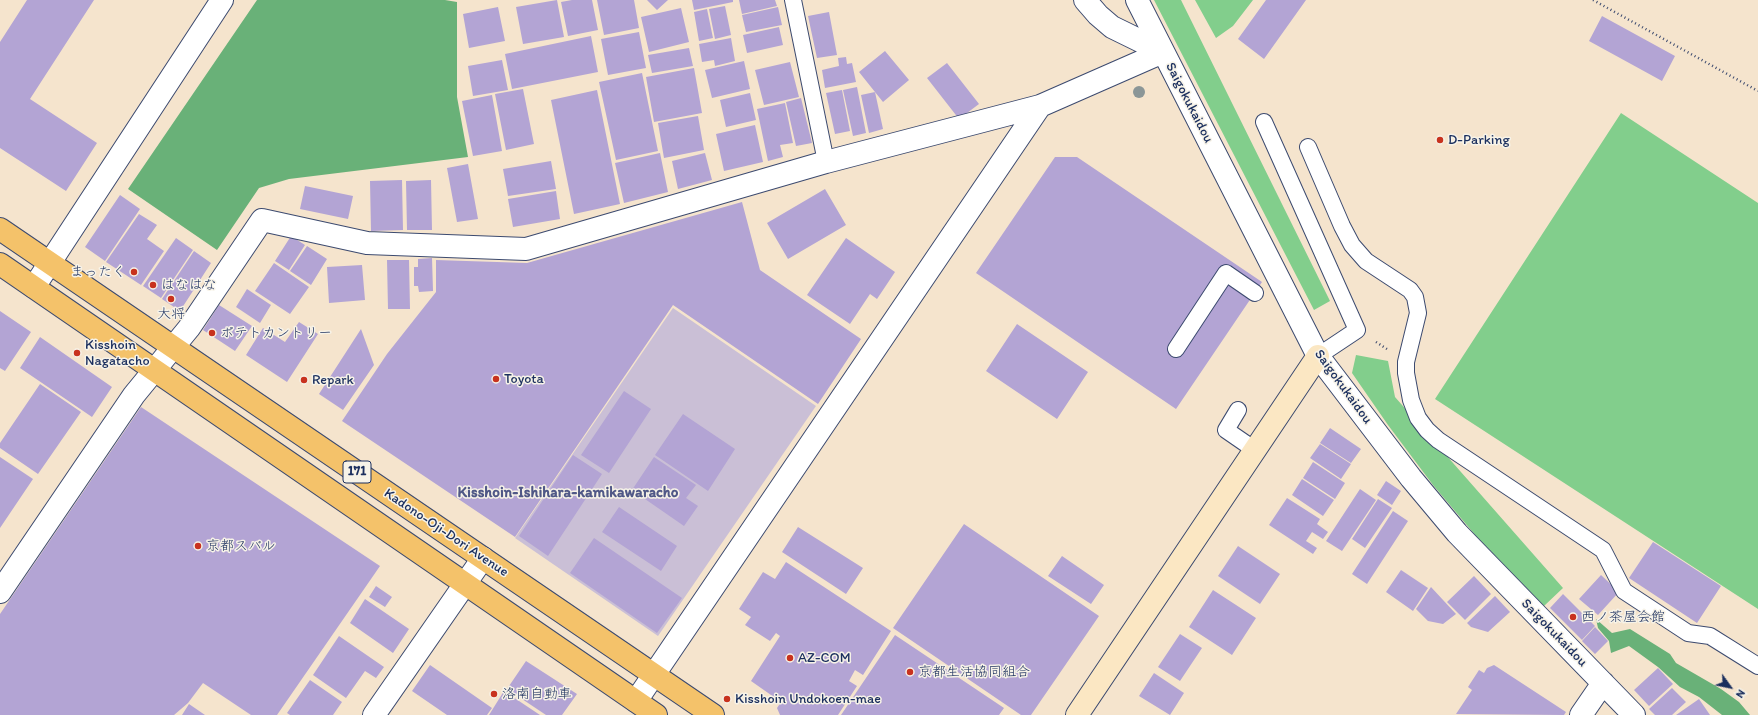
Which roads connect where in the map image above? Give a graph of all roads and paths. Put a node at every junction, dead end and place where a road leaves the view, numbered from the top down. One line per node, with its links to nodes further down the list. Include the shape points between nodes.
1 (222, 0): 13 (street)
2 (793, 0): 11 (lane)
3 (1084, 0): 6 (street, via 1112,27)
4 (1137, 0): 6 (street, Saigokukaidou)
5 (1593, 0): 7 (path)
6 (1163, 52): 8 (street); 19 (street, Saigokukaidou)
7 (1758, 91)
8 (1040, 106): 11 (street); 27 (street)
9 (1264, 122): 19 (lane, via 1357,330)
10 (1308, 147): 26 (lane, via 1354,248 1366,261 1410,290 1414,297 1418,312 1406,362 1406,373 1411,400 1418,418 1427,430 1438,440 1603,550 1624,591 1688,633 1710,636)
11 (826, 162): 17 (street, via 526,249 368,243 262,220 189,328)
12 (0, 229): 13 (highway, Kadono-Oji-Dori Avenue / 171)
13 (50, 262): 15 (street); 17 (highway, Kadono-Oji-Dori Avenue / 171)
14 (0, 264): 15 (highway, 171)
15 (34, 287): 20 (highway, 171)
16 (1255, 293): 18 (lane, via 1226,273)
17 (173, 347): 20 (street); 23 (highway, Kadono-Oji-Dori Avenue / 171)
18 (1176, 349)
19 (1318, 356): 22 (street); 28 (street, Saigokukaidou, via 1411,478 1457,533)
20 (154, 371): 24 (highway, 171); 25 (street, via 134,396)
21 (1238, 410): 22 (lane, via 1226,430)
22 (1255, 450): 33 (street)
23 (483, 558): 24 (street); 27 (highway, Kadono-Oji-Dori Avenue / 171)
24 (464, 584): 29 (highway, 171); 30 (street)
25 (0, 592)
26 (1758, 666)
27 (654, 675): 29 (street); 32 (highway, Kadono-Oji-Dori Avenue / 171)
28 (1603, 683): 34 (street); 35 (street, Saigokukaidou)
29 (636, 702): 31 (highway, 171)
30 (374, 715)
31 (656, 715)
32 (713, 715)
33 (1077, 715)
34 (1581, 715)
35 (1634, 715)

